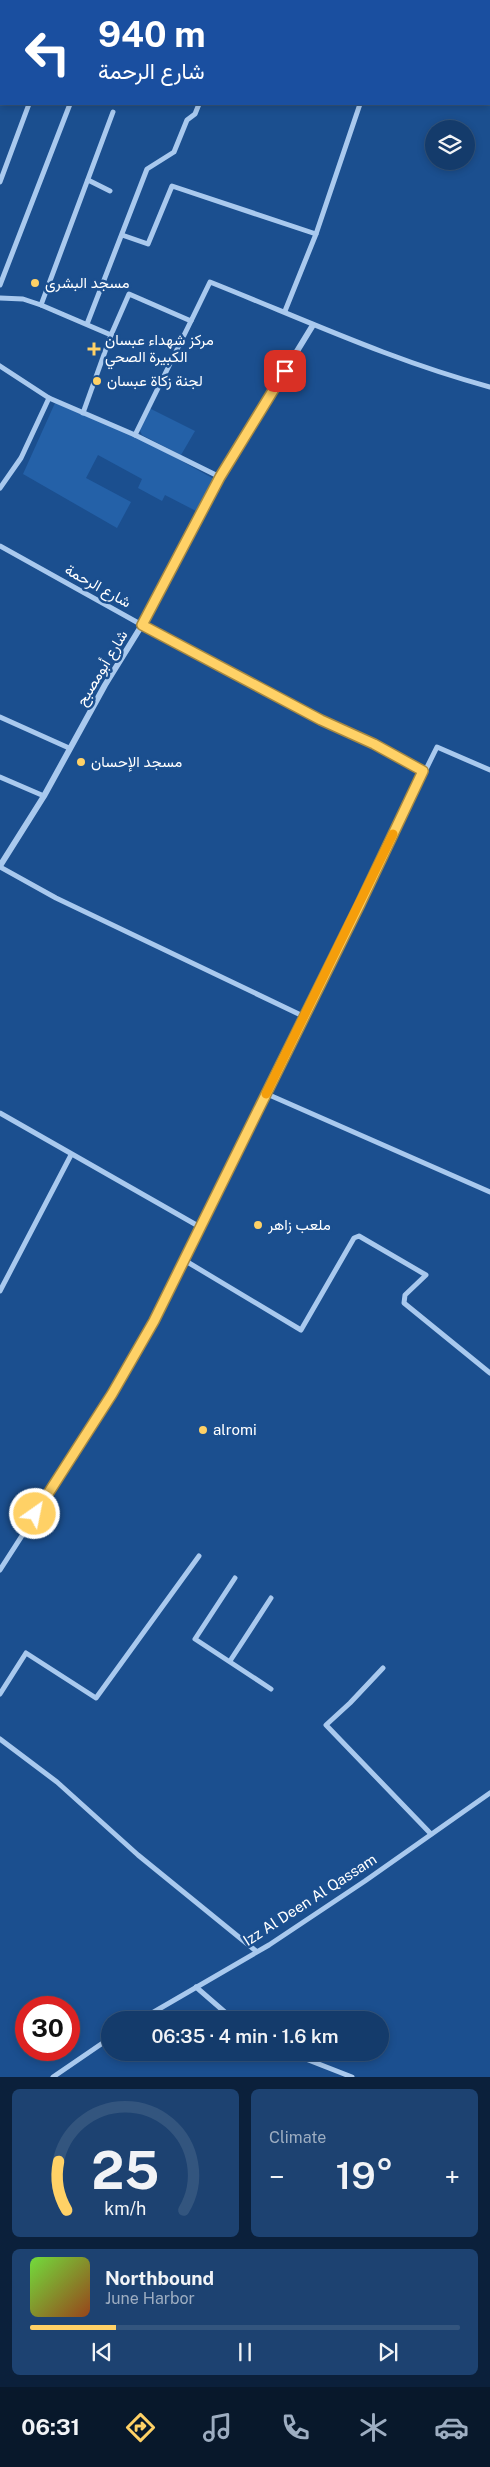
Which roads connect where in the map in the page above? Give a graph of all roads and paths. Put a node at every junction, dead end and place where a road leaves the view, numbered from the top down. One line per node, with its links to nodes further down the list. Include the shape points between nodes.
1 (29, 105): 7 (street)
2 (70, 105): 11 (street)
3 (199, 105): 10 (street, via 195,114 187,120 174,152 148,169)
4 (360, 105): 9 (street)
5 (113, 112): 6 (street)
6 (88, 180): 8 (street); 13 (street)
7 (0, 182)
8 (110, 191)
9 (316, 234): 10 (street, via 172,186 148,244); 14 (street)
10 (122, 235): 16 (street)
11 (0, 285)
12 (0, 298): 13 (street, via 23,299)
13 (41, 305): 16 (street)
14 (284, 311): 15 (street, via 210,282); 17 (street)
15 (191, 321): 18 (street, via 129,294); 23 (street)
16 (86, 324): 18 (street)
17 (312, 325): 20 (street, via 439,373); 24 (street, شارع أبومصبح)
18 (111, 335): 22 (street)
19 (0, 366): 21 (street)
20 (490, 387)
21 (50, 398): 22 (street); 25 (street, via 21,458)
22 (83, 413): 23 (street)
23 (135, 435): 24 (street)
24 (220, 477): 27 (street, شارع أبومصبح)
25 (0, 488)
26 (0, 546): 27 (street, شارع الرحمة)
27 (142, 625): 29 (street, شارع أبومصبح); 31 (street, شارع الرحمة)
28 (0, 717): 29 (street)
29 (69, 748): 33 (street, شارع أبومصبح)
30 (490, 770): 31 (street, via 437,747)
31 (423, 771): 35 (street)
32 (0, 777): 33 (street)
33 (44, 796): 34 (street, شارع أبومصبح)
34 (0, 867): 35 (street, via 56,898)
35 (305, 1017): 36 (street)
36 (267, 1094): 39 (street); 40 (street)
37 (0, 1113): 38 (street)
38 (71, 1155): 40 (street); 42 (street)
39 (490, 1192)
40 (200, 1226): 41 (street)
41 (184, 1260): 43 (street, via 301,1330 354,1238 359,1236 426,1275 405,1295 404,1303); 45 (street, via 112,1394)
42 (0, 1291)
43 (490, 1373)
44 (199, 1556): 51 (street, via 96,1698 26,1653)
45 (0, 1570)
46 (235, 1578): 48 (street, via 195,1639)
47 (271, 1598): 48 (street)
48 (230, 1661): 50 (street)
49 (383, 1668): 54 (street, via 326,1725)
50 (271, 1689)
51 (0, 1694)
52 (0, 1739): 55 (street, via 57,1782 138,1855)
53 (490, 1793): 54 (street, Izz Al Deen Al Qassam)
54 (431, 1834): 55 (street, Izz Al Deen Al Qassam, via 269,1945)
55 (256, 1950): 56 (street, Izz Al Deen Al Qassam)
56 (196, 1987): 57 (street, Izz Al Deen Al Qassam); 58 (street)
57 (155, 2011)
58 (224, 2011)
59 (101, 2044): 61 (street)
60 (311, 2061): 62 (street)
61 (53, 2077)
62 (352, 2077)

